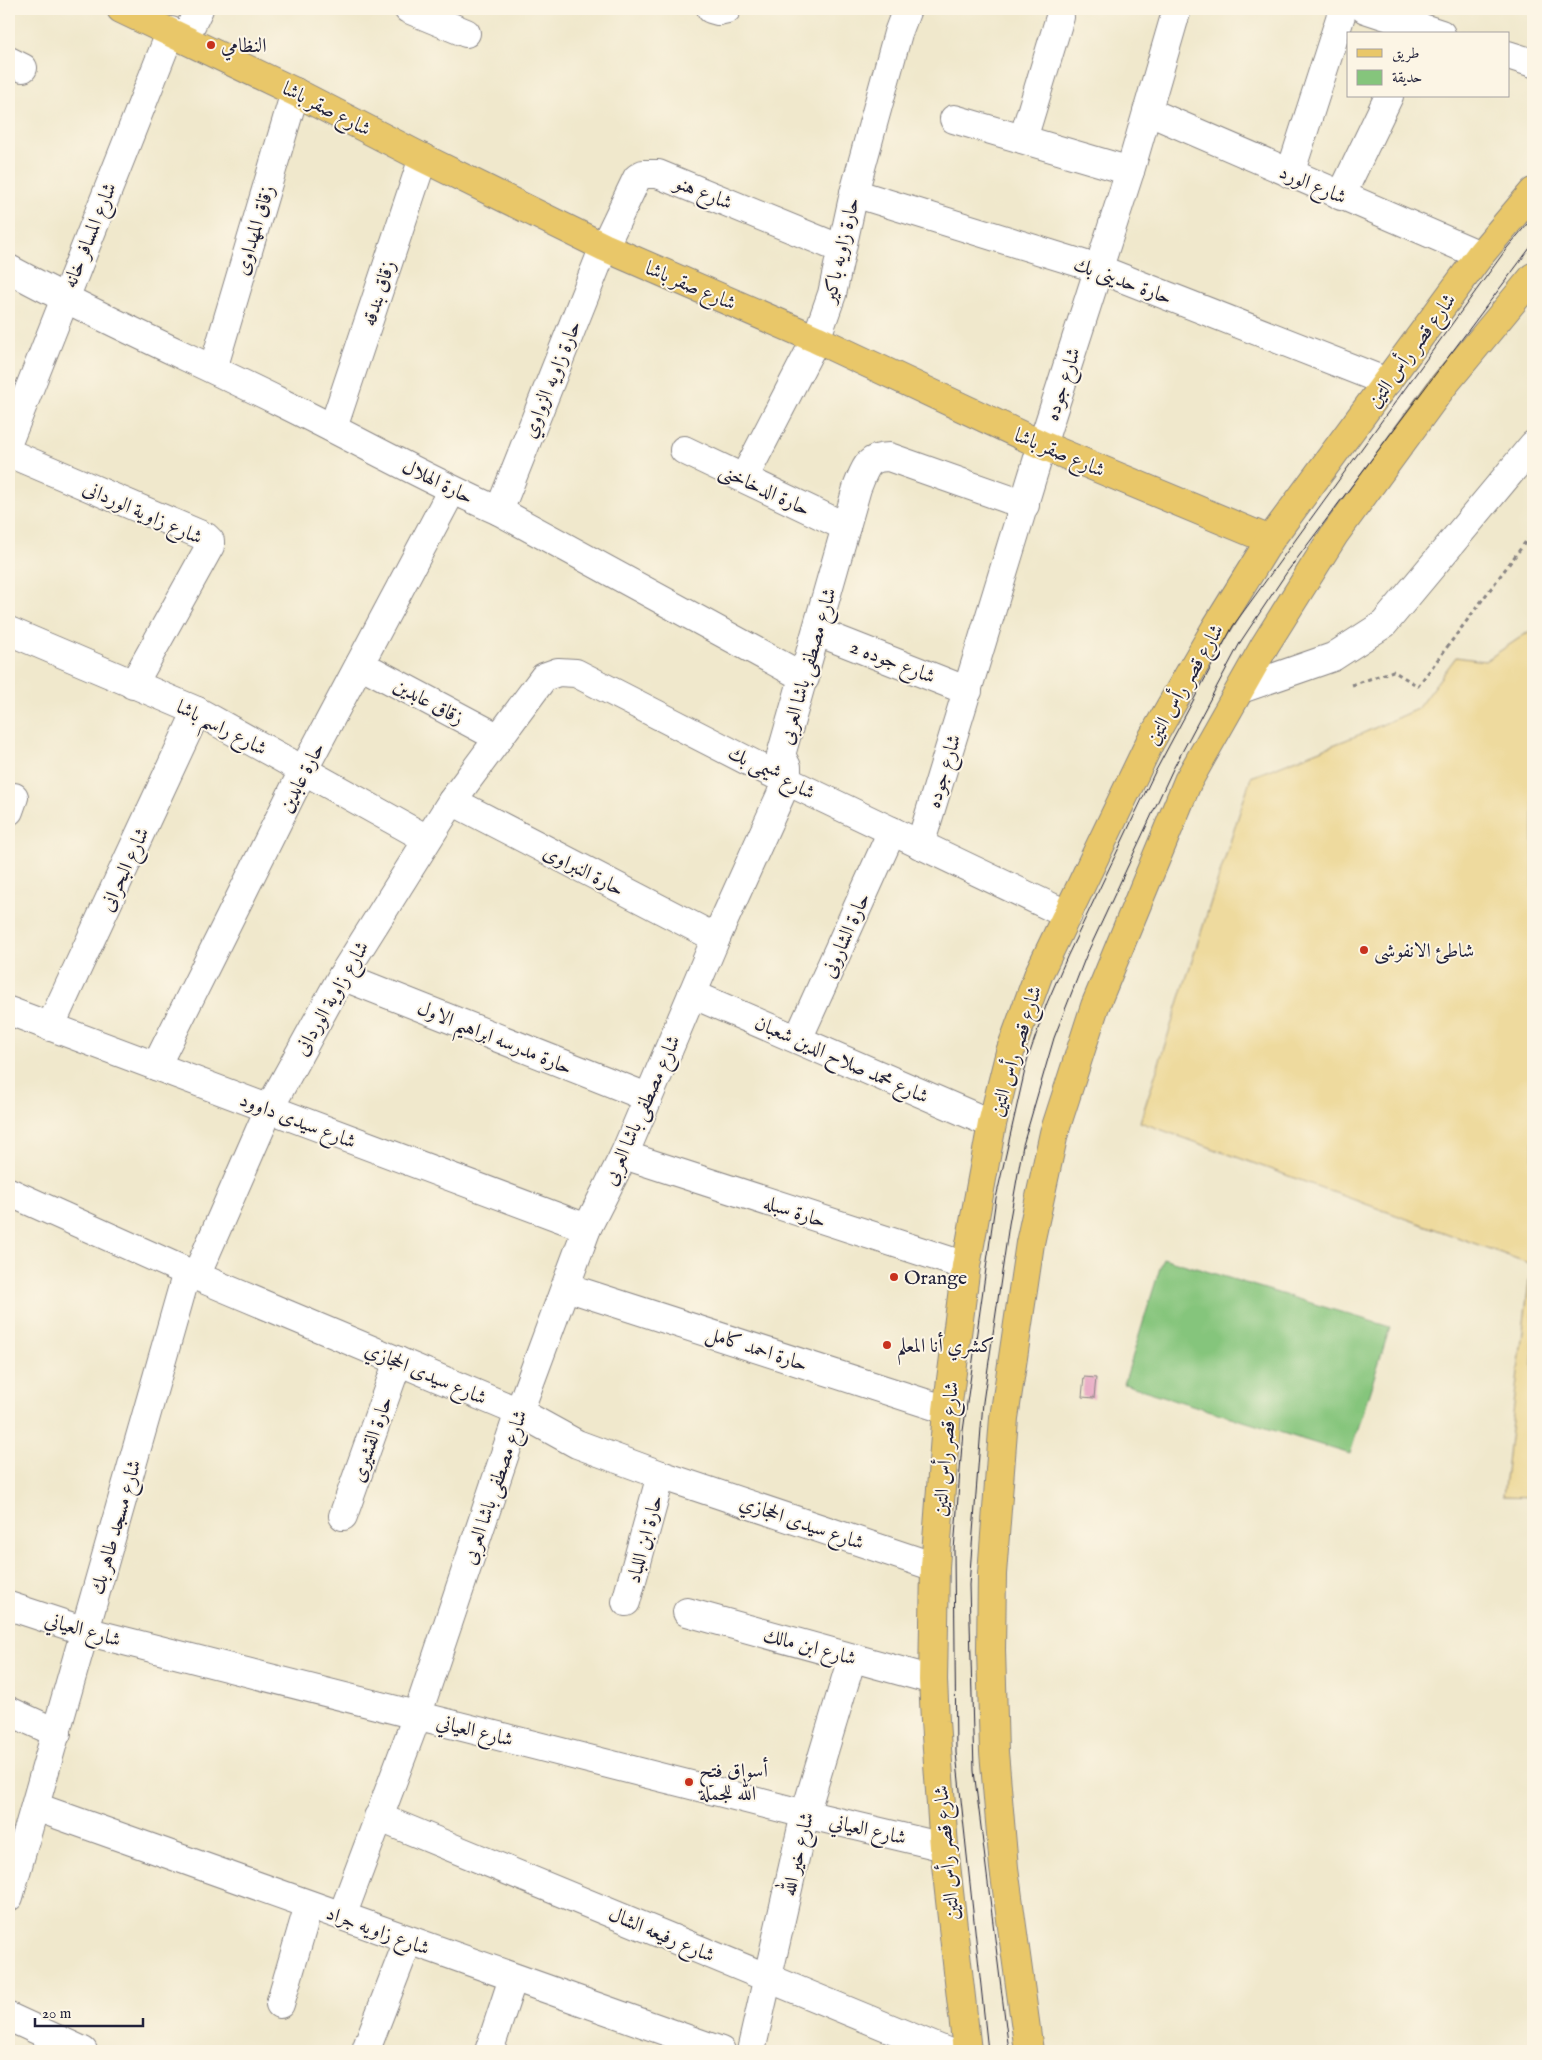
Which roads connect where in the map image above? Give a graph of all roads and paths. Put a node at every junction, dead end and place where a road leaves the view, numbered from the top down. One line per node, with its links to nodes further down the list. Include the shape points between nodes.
1 (121, 9): 13 (main road, شارع صقر باشا)
2 (199, 9): 13 (street, شارع المسافر خانه)
3 (408, 9): 12 (street)
4 (711, 9): 5 (street)
5 (728, 9)
6 (907, 9): 25 (street, حارة زاويه باكير)
7 (1177, 9): 18 (street, شارع جوده)
8 (1343, 9): 23 (street)
9 (1365, 9): 11 (street)
10 (1060, 17): 20 (street)
11 (1429, 26)
12 (466, 33)
13 (178, 34): 16 (main road, شارع صقر باشا); 33 (street, شارع المسافر خانه)
14 (1510, 56): 15 (street)
15 (1533, 63)
16 (296, 92): 21 (main road, شارع صقر باشا); 35 (street, زقاق المهداوى)
17 (1388, 98): 26 (street)
18 (1147, 111): 22 (street, شارع جوده); 23 (street, شارع الورد)
19 (954, 119): 20 (street)
20 (1022, 139): 22 (street)
21 (423, 158): 27 (main road, شارع صقر باشا); 37 (street, زقاق بندقه)
22 (1130, 171): 31 (street, شارع جوده)
23 (1290, 174): 26 (street, شارع الورد)
24 (1533, 192): 29 (main road, شارع قصر رأس التين)
25 (854, 193): 28 (street, حارة زاويه باكير); 31 (street, حارة حدينى بك)
26 (1341, 196): 29 (street, شارع الورد)
27 (604, 248): 28 (street, شارع هنو, via 637,178 650,173); 34 (main road, شارع صقر باشا); 46 (street, حارة زاويه الزواوي)
28 (841, 249): 34 (street, حارة زاويه باكير, via 832,294)
29 (1480, 255): 36 (main road, شارع قصر رأس التين)
30 (9, 270): 33 (street, حارة الهلال)
31 (1099, 270): 36 (street, حارة حدينى بك); 39 (street, شارع جوده)
32 (1533, 277): 54 (main road, via 1443,386 1334,535)
33 (64, 299): 35 (street, حارة الهلال); 38 (street, شارع المسافر خانه)
34 (816, 339): 39 (main road, شارع صقر باشا); 43 (street, حارة زاويه باكير)
35 (213, 369): 37 (street, حارة الهلال)
36 (1387, 382): 48 (main road, شارع قصر رأس التين)
37 (333, 428): 44 (street, حارة الهلال)
38 (9, 440)
39 (1042, 445): 45 (street, شارع جوده); 48 (main road, شارع صقر باشا)
40 (1533, 445): 54 (street, via 1384,624 1333,657)
41 (684, 450): 43 (street, حارة الدخاخنى)
42 (9, 454): 53 (street, شارع زاوية الوردانى, via 210,541)
43 (744, 478): 47 (street, حارة الدخاخنى)
44 (452, 490): 46 (street, حارة الهلال); 51 (street, حارة عابدين)
45 (1025, 505): 47 (street, شارع مصطفى باشا العربى, via 889,457 876,457 867,464); 55 (street, شارع جوده)
46 (499, 511): 52 (street, حارة الهلال)
47 (846, 527): 50 (street, شارع مصطفى باشا العربى)
48 (1270, 540): 64 (main road, شارع قصر رأس التين, via 1150,742)
49 (9, 631): 53 (street, شارع راسم باشا)
50 (818, 632): 52 (street, شارع مصطفى باشا العربى); 55 (street, شارع جوده 2)
51 (360, 664): 57 (street, زقاق عابدين); 58 (street, حارة عابدين)
52 (805, 678): 59 (street, شارع مصطفى باشا العربى, via 782,755)
53 (133, 685): 56 (street, شارع راسم باشا)
54 (1240, 689): 115 (main road, via 1188,781 1095,1006 1054,1133 1030,1243 1004,1418 992,1574 991,1650 994,1752 1002,1839)
55 (968, 690): 63 (street, شارع جوده)
56 (197, 711): 58 (street, شارع راسم باشا); 69 (street, شارع البحرانى)
57 (499, 738): 59 (street, شارع شيمى بك, via 544,677 558,672 576,673); 60 (street, شارع زاوية الوردانى)
58 (304, 769): 62 (street, شارع راسم باشا); 71 (street, حارة عابدين)
59 (788, 781): 61 (street, شارع شيمى بك); 65 (street, شارع مصطفى باشا العربى)
60 (452, 801): 62 (street, شارع زاوية الوردانى); 65 (street, حارة النبراوى)
61 (892, 831): 63 (street, شارع شيمى بك); 70 (street, حارة الشارونى)
62 (427, 839): 66 (street, شارع زاوية الوردانى)
63 (920, 845): 64 (street, شارع شيمى بك)
64 (1068, 915): 74 (main road, شارع قصر رأس التين, via 1039,973 1010,1052)
65 (716, 938): 67 (street, شارع مصطفى باشا العربى)
66 (342, 976): 72 (street, حارة مدرسه ابراهيم الاول); 73 (street, شارع زاوية الوردانى)
67 (692, 994): 70 (street, شارع محمد صلاح الدين شعبان); 72 (street, شارع مصطفى باشا العربى)
68 (9, 1011): 69 (street, شارع سيدى داوود)
69 (50, 1026): 71 (street, شارع سيدى داوود)
70 (798, 1040): 74 (street, شارع محمد صلاح الدين شعبان)
71 (156, 1066): 73 (street, شارع سيدى داوود)
72 (647, 1097): 75 (street, شارع مصطفى باشا العربى)
73 (269, 1109): 77 (street, شارع سيدى داوود); 79 (street, شارع زاوية الوردانى)
74 (992, 1124): 78 (main road, شارع قصر رأس التين)
75 (624, 1155): 77 (street, شارع مصطفى باشا العربى); 78 (street, حارة سبله)
76 (11, 1201): 79 (street, شارع سيدى الحجازي)
77 (587, 1228): 80 (street, شارع مصطفى باشا العربى)
78 (966, 1266): 82 (main road, شارع قصر رأس التين)
79 (192, 1274): 81 (street, شارع سيدى الحجازي); 90 (street, شارع مسجد طاهر بك)
80 (566, 1287): 82 (street, حارة احمد كامل); 83 (street, شارع مصطفى باشا العربى)
81 (398, 1361): 83 (street, شارع سيدى الحجازي); 85 (street, حارة القشيرى)
82 (947, 1410): 86 (main road, شارع قصر رأس التين)
83 (519, 1412): 84 (street, شارع سيدى الحجازي, via 577,1444); 94 (street, شارع مصطفى باشا العربى)
84 (661, 1475): 86 (street, شارع سيدى الحجازي); 87 (street, حارة ابن اللباد)
85 (343, 1516)
86 (935, 1567): 92 (main road, شارع قصر رأس التين)
87 (626, 1602)
88 (9, 1606): 90 (street, شارع العياني)
89 (687, 1612): 91 (street, شارع ابن مالك)
90 (85, 1631): 94 (street, شارع العياني); 95 (street, شارع مسجد طاهر بك)
91 (852, 1658): 92 (street, شارع ابن مالك); 97 (street, شارع خير الله)
92 (932, 1680): 99 (main road, شارع قصر رأس التين)
93 (9, 1712): 95 (street)
94 (417, 1716): 97 (street, شارع العياني); 98 (street, شارع مصطفى باشا العربى)
95 (57, 1733): 96 (street, شارع مسجد طاهر بك)
96 (36, 1807): 100 (street, شارع مسجد طاهر بك); 101 (street, شارع زاويه جراد)
97 (805, 1814): 99 (street, شارع العياني); 105 (street, شارع خير الله)
98 (378, 1816): 102 (street, شارع مصطفى باشا العربى); 105 (street, شارع رفيعه الشال)
99 (944, 1847): 114 (main road, شارع قصر رأس التين)
100 (9, 1897)
101 (309, 1905): 102 (street, شارع زاويه جراد); 106 (street)
102 (342, 1916): 103 (street, شارع زاويه جراد)
103 (408, 1941): 104 (street, شارع زاويه جراد); 108 (street)
104 (513, 1978): 110 (street); 111 (street, شارع زاويه جراد)
105 (769, 1979): 112 (street, شارع خير الله); 113 (street, شارع رفيعه الشال)
106 (280, 2004)
107 (9, 2017): 109 (street)
108 (367, 2047)
109 (83, 2051)
110 (488, 2051)
111 (722, 2051)
112 (751, 2051)
113 (945, 2051)
114 (967, 2051)
115 (1028, 2051)

